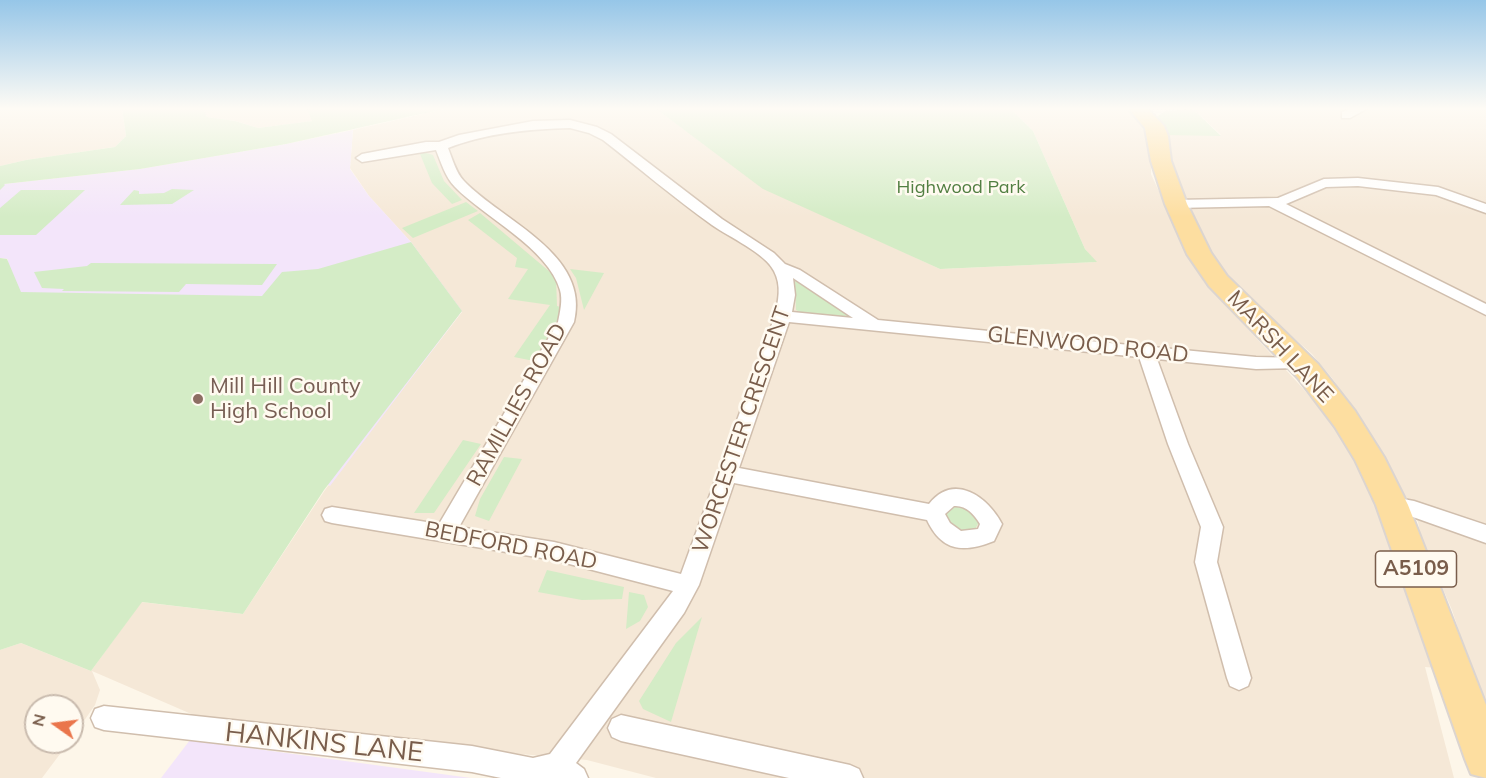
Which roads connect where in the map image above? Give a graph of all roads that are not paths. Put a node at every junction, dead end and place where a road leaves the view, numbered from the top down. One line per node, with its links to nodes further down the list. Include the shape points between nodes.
1 (445, 144): 4 (street)
2 (616, 144): 9 (street)
3 (1159, 144): 7 (main road, MARSH LANE / A5109)
4 (441, 146): 5 (street); 19 (street, RAMILLIES ROAD, via 459,184 556,267 568,290 570,307 566,322)
5 (362, 158)
6 (1271, 202): 7 (street); 8 (street, via 1280,202 1324,183 1358,182 1438,191); 10 (street)
7 (1176, 204): 14 (main road, MARSH LANE / A5109, via 1199,254 1218,281)
8 (1486, 209)
9 (780, 267): 11 (street, WORCESTER CRESCENT, via 787,295); 12 (street, GLENWOOD ROAD)
10 (1486, 310)
11 (783, 316): 12 (street, GLENWOOD ROAD); 15 (street, WORCESTER CRESCENT)
12 (876, 325): 13 (street, GLENWOOD ROAD)
13 (1144, 350): 14 (street, GLENWOOD ROAD, via 1256,363); 22 (street, via 1212,527 1206,562)
14 (1299, 362): 16 (main road, MARSH LANE / A5109, via 1361,443)
15 (728, 474): 17 (street); 21 (street, WORCESTER CRESCENT)
16 (1392, 505): 20 (street); 25 (main road, MARSH LANE / A5109)
17 (934, 513)
18 (332, 515): 19 (street, BEDFORD ROAD)
19 (445, 532): 21 (street, BEDFORD ROAD, via 554,551)
20 (1486, 534)
21 (688, 585): 27 (street, WORCESTER CRESCENT)
22 (1239, 678)
23 (104, 718): 26 (street, HANKINS LANE, via 472,759)
24 (621, 728): 28 (street)
25 (1486, 759)
26 (495, 771): 27 (street, HANKINS LANE)
27 (566, 772)
28 (850, 778)

